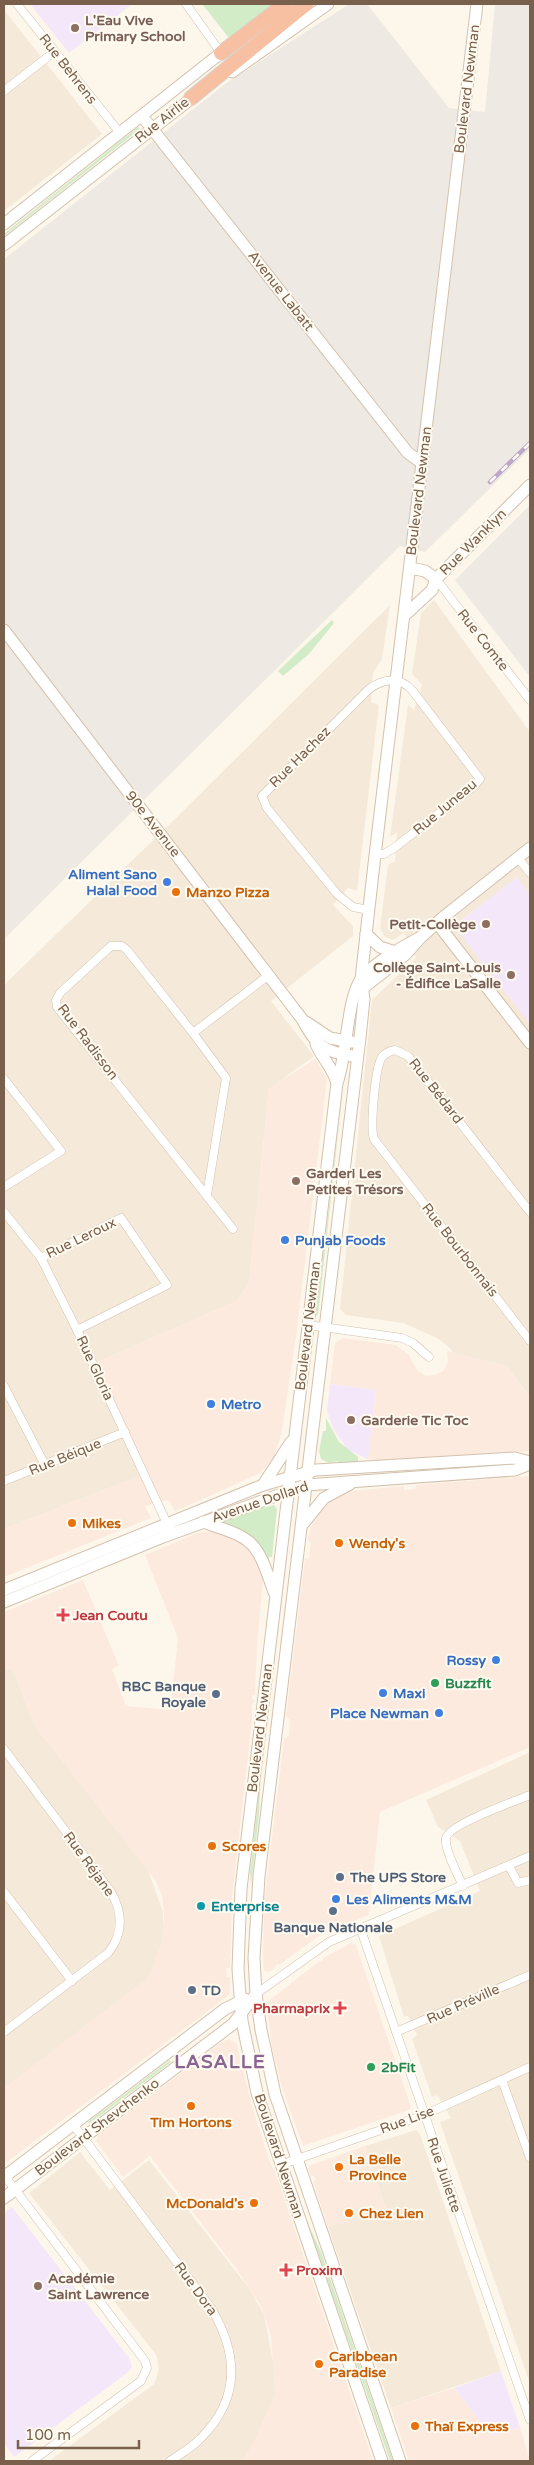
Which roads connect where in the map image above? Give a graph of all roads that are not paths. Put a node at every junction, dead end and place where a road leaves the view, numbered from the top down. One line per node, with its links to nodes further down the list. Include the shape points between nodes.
1 (17, 4): 7 (street, Rue Behrens)
2 (186, 4): 8 (street)
3 (285, 4): 8 (highway)
4 (306, 4): 10 (highway)
5 (328, 4): 10 (main road, Rue Airlie)
6 (477, 4): 16 (main road, Boulevard Newman)
7 (54, 52): 9 (street); 13 (street, Rue Behrens)
8 (221, 53): 11 (main road, Rue Airlie)
9 (4, 91)
10 (190, 98): 12 (main road, Rue Airlie)
11 (142, 116): 12 (main road, Avenue Labatt); 13 (main road, Rue Airlie)
12 (152, 128): 15 (main road, Rue Airlie); 16 (main road, Avenue Labatt, via 408,453)
13 (120, 134): 14 (main road, Rue Airlie)
14 (4, 224)
15 (4, 245)
16 (422, 464): 18 (main road, Boulevard Newman)
17 (530, 485): 19 (main road, Rue Wanklyn)
18 (410, 568): 19 (main road, Rue Wanklyn, via 425,571); 20 (main road, Boulevard Newman)
19 (436, 579): 20 (main road, via 432,590); 23 (street, Rue Comte)
20 (404, 616): 22 (main road, Boulevard Newman)
21 (4, 630): 33 (main road, 90e Avenue)
22 (396, 680): 25 (main road, Boulevard Newman); 25 (street, Rue Juneau, via 412,690 479,780 399,845 384,854); 28 (street, Rue Hachez, via 382,682 369,689 265,791 262,798 331,888 353,907)
23 (530, 700)
24 (530, 848): 26 (main road)
25 (375, 854): 28 (main road, Boulevard Newman)
26 (518, 858): 27 (street); 29 (main road)
27 (530, 873)
28 (369, 910): 30 (main road, Boulevard Newman)
29 (437, 923): 31 (main road); 40 (main road)
30 (366, 934): 32 (main road, via 383,949); 34 (main road, Boulevard Newman)
31 (421, 938): 32 (main road); 34 (main road, via 406,955)
32 (395, 952): 34 (main road)
33 (269, 975): 35 (main road, 90e Avenue); 36 (street)
34 (361, 984): 37 (main road, Boulevard Newman, via 353,998); 39 (main road, Boulevard Newman, via 364,999)
35 (302, 1019): 37 (main road, 90e Avenue, via 326,1036); 38 (main road, 90e Avenue)
36 (193, 1033): 47 (street, Rue Radisson, via 226,1078); 47 (street, Rue Radisson, via 122,946 111,946 56,1000 57,1007)
37 (347, 1041): 39 (main road, 90e Avenue); 41 (main road, Boulevard Newman)
38 (315, 1042): 41 (main road, via 329,1051); 44 (main road, 90e Avenue, via 333,1070)
39 (359, 1043): 42 (main road, Boulevard Newman)
40 (530, 1043)
41 (345, 1054): 42 (main road); 44 (main road, Boulevard Newman)
42 (356, 1057): 53 (main road, Boulevard Newman)
43 (4, 1078): 46 (street, via 61,1151)
44 (337, 1083): 52 (main road, Boulevard Newman)
45 (372, 1134): 49 (street, Rue Bédard, via 379,1062 388,1052 402,1051 415,1063); 55 (street, Rue Bourbonnais)
46 (4, 1187)
47 (208, 1195): 50 (street, Rue Radisson)
48 (4, 1212): 51 (street, Rue Gloria)
49 (530, 1212)
50 (233, 1229)
51 (41, 1258): 54 (street, Rue Gloria); 54 (street, Rue Leroux, via 121,1218 166,1285)
52 (308, 1325): 53 (street); 59 (main road, Boulevard Newman)
53 (324, 1327): 56 (street, via 402,1338); 62 (main road, Boulevard Newman)
54 (77, 1330): 58 (street, Rue Gloria)
55 (530, 1341)
56 (429, 1358)
57 (4, 1386): 61 (street)
58 (125, 1432): 61 (street, Rue Béique); 71 (street, Rue Gloria)
59 (295, 1436): 63 (main road, Boulevard Newman); 66 (main road)
60 (530, 1463): 62 (main road, Avenue Dollard, via 515,1458); 65 (main road, Avenue Dollard, via 515,1470)
61 (45, 1464): 64 (street, Rue Béique)
62 (307, 1472): 63 (main road, Avenue Dollard); 67 (main road, Boulevard Newman)
63 (290, 1476): 66 (main road, Avenue Dollard); 68 (main road, Boulevard Newman)
64 (4, 1481)
65 (356, 1481): 67 (main road, Avenue Dollard); 70 (main road, via 324,1498)
66 (263, 1485): 71 (main road, Avenue Dollard)
67 (306, 1485): 68 (main road, Avenue Dollard); 70 (main road, Boulevard Newman)
68 (288, 1491): 69 (main road, Avenue Dollard); 73 (main road, Boulevard Newman)
69 (202, 1522): 71 (main road, Avenue Dollard); 73 (main road, via 236,1532 253,1546 262,1558)
70 (300, 1527): 85 (main road, Boulevard Newman, via 257,1892)
71 (170, 1529): 72 (main road, Avenue Dollard); 74 (main road, Avenue Dollard)
72 (4, 1590)
73 (275, 1596): 86 (main road, Boulevard Newman, via 239,1908 237,1961)
74 (4, 1602)
75 (4, 1749): 84 (street, Rue Réjane, via 117,1904 121,1921 113,1947)
76 (530, 1795): 80 (street, via 458,1825 448,1834 448,1850)
77 (530, 1856): 78 (street, Boulevard Shevchenko)
78 (509, 1866): 79 (street, via 518,1883); 80 (street, Boulevard Shevchenko)
79 (530, 1880)
80 (463, 1886): 82 (street, Boulevard Shevchenko)
81 (4, 1892): 84 (street)
82 (361, 1930): 85 (street, Boulevard Shevchenko, via 326,1944); 89 (street, Rue Juliette)
83 (530, 1975): 89 (street, Rue Préville)
84 (72, 1981): 88 (street, Rue Réjane)
85 (256, 1994): 86 (main road, Boulevard Shevchenko); 87 (main road, Boulevard Shevchenko); 98 (main road, Boulevard Newman, via 270,2075)
86 (240, 2002): 87 (main road, Boulevard Newman); 95 (main road, Boulevard Shevchenko, via 225,2009)
87 (241, 2014): 90 (main road, Boulevard Shevchenko); 91 (main road, Boulevard Newman)
88 (4, 2032)
89 (396, 2032): 94 (street, Rue Juliette)
90 (221, 2033): 91 (main road, via 233,2034); 96 (main road, Boulevard Shevchenko)
91 (245, 2042): 99 (main road, Boulevard Newman)
92 (530, 2067): 93 (street, Rue Lise)
93 (502, 2080): 94 (street, Rue Lise); 97 (street)
94 (424, 2115): 98 (street, Rue Lise); 103 (street, Rue Juliette)
95 (73, 2124): 96 (street, Rue Dora); 100 (main road, Boulevard Shevchenko)
96 (82, 2138): 101 (main road, Boulevard Shevchenko); 105 (street, Rue Dora, via 211,2308 229,2345 231,2384 225,2403 201,2439)
97 (530, 2158)
98 (297, 2160): 99 (street, Rue Lise); 107 (main road, Boulevard Newman)
99 (280, 2165): 106 (main road, Boulevard Newman)
100 (4, 2176): 101 (street)
101 (14, 2190): 102 (main road, Boulevard Shevchenko); 104 (street, via 145,2361 147,2368 141,2380)
102 (4, 2198)
103 (530, 2420)
104 (32, 2461)
105 (170, 2461)
106 (382, 2461)
107 (400, 2461)

